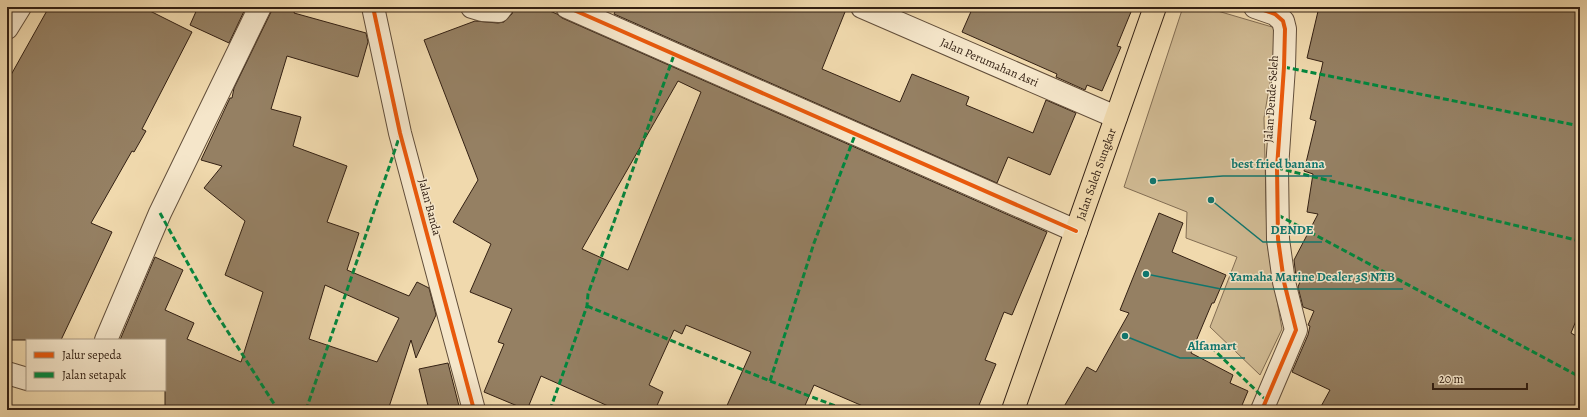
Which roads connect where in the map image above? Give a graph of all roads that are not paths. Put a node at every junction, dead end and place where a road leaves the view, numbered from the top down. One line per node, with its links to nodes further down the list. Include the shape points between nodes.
1 (20, 7): 10 (street)
2 (260, 7): 13 (street, via 160,213)
3 (373, 7): 16 (street, Jalan Banda, via 400,133)
4 (472, 7): 5 (street, via 499,11)
5 (502, 7)
6 (567, 7): 12 (street)
7 (862, 7): 11 (street, Jalan Perumahan Asri)
8 (1155, 7): 11 (highway, Jalan Saleh Sungkar)
9 (1255, 7): 18 (street, Jalan Dende Seleh, via 1284,20 1284,67 1277,168 1278,239 1284,282 1296,330)
10 (7, 28)
11 (1116, 117): 12 (highway, Jalan Saleh Sungkar)
12 (1076, 231): 17 (highway, Jalan Saleh Sungkar)
13 (106, 339)
14 (7, 373): 15 (street)
15 (26, 379)
16 (474, 410)
17 (1013, 410)
18 (1262, 410)

